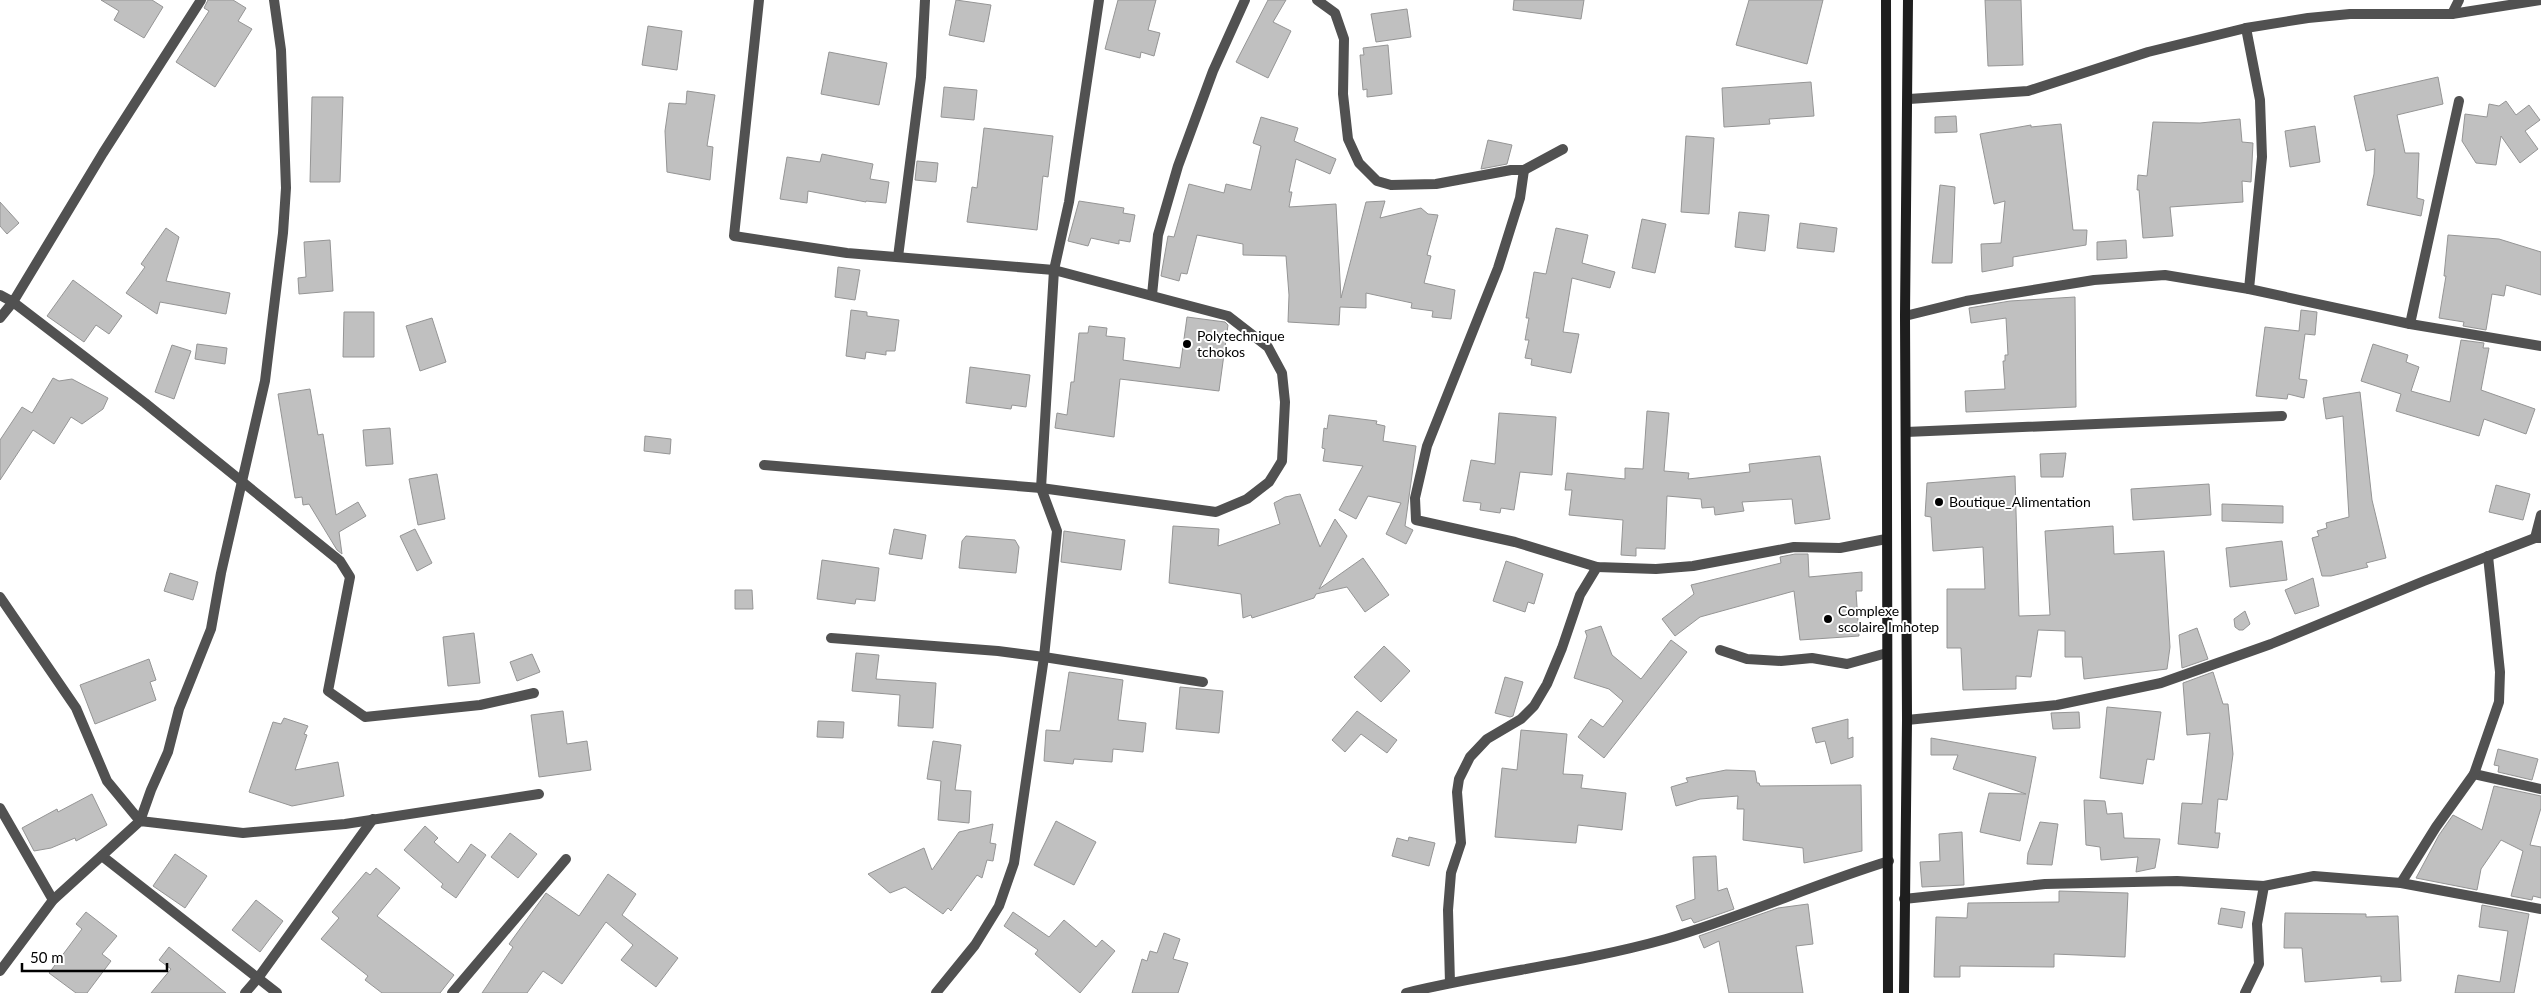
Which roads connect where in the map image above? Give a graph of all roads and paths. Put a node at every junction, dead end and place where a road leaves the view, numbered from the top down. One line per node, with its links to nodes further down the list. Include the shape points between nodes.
1 (201, 0): 23 (street)
2 (274, 0): 31 (street, via 281,50 286,188 265,382)
3 (759, 0): 18 (street, via 734,236 847,253)
4 (925, 0): 18 (street, via 921,77)
5 (1099, 0): 19 (street, via 1069,202)
6 (1245, 0): 22 (street, via 1209,80 1178,166 1158,235)
7 (1317, 0): 17 (street, via 1335,13 1344,39 1343,94 1348,139 1359,163 1377,181 1391,185 1436,184)
8 (1886, 0): 35 (main road)
9 (1908, 0): 14 (main road)
10 (2459, 0): 12 (street)
11 (2541, 0): 12 (street)
12 (2452, 14): 13 (street, via 2350,14)
13 (2246, 28): 14 (street, via 2148,52 2028,92); 20 (street, via 2260,100 2262,157)
14 (1909, 99): 24 (main road)
15 (2459, 101): 26 (street)
16 (1563, 149): 17 (street)
17 (1524, 170): 37 (street, via 1520,198 1498,268 1427,446 1415,498 1416,520 1516,542)
18 (898, 257): 19 (street)
19 (1054, 270): 22 (street); 32 (street)
20 (2249, 289): 24 (street, via 2165,275 2131,276 1966,302); 26 (street)
21 (0, 295): 23 (street)
22 (1152, 295): 32 (street, via 1228,316 1268,347 1282,373 1285,402 1282,462 1269,482 1247,499 1216,512)
23 (12, 302): 25 (street); 31 (street, via 145,403)
24 (1906, 316): 29 (main road)
25 (0, 318)
26 (2410, 324): 27 (street)
27 (2541, 346)
28 (2282, 416): 29 (street)
29 (1906, 432): 45 (main road)
30 (764, 465): 32 (street)
31 (243, 483): 44 (street, via 340,561 350,577 328,692 365,717 480,705); 51 (street, via 211,629)
32 (1041, 488): 42 (street, via 1056,531)
33 (2541, 515): 34 (street)
34 (2538, 538): 36 (street)
35 (1886, 540): 37 (street, via 1840,548 1794,548 1693,566 1656,569); 41 (main road)
36 (2488, 556): 45 (street, via 2271,644 2161,683 2057,705); 46 (street, via 2500,672 2499,702)
37 (1597, 567): 62 (street, via 1580,595 1558,657 1534,706 1470,757 1459,778 1461,843 1451,873 1448,910)
38 (0, 597): 51 (street, via 76,708 107,781)
39 (831, 638): 42 (street)
40 (1720, 650): 41 (street, via 1748,659 1781,662 1812,658 1847,664)
41 (1887, 653): 54 (main road)
42 (1044, 657): 43 (street); 66 (street, via 1014,863 999,906 975,945)
43 (1203, 682)
44 (534, 694)
45 (1908, 720): 57 (main road)
46 (2474, 774): 47 (street); 55 (street)
47 (2541, 789)
48 (539, 794): 50 (street)
49 (0, 808): 58 (street)
50 (373, 819): 51 (street, via 243,833); 61 (street)
51 (140, 821): 52 (street)
52 (102, 856): 58 (street); 61 (street)
53 (566, 859): 65 (street)
54 (1889, 861): 62 (street, via 1668,939 1610,954); 68 (main road)
55 (2401, 883): 56 (street, via 2314,876); 59 (street)
56 (2264, 886): 57 (street, via 2177,881 2045,884); 70 (street, via 2257,924 2259,964)
57 (1904, 899): 69 (main road)
58 (53, 900): 60 (street)
59 (2541, 908)
60 (0, 971)
61 (258, 978): 63 (street); 64 (street)
62 (1450, 983): 67 (street)
63 (245, 993)
64 (277, 993)
65 (452, 993)
66 (936, 993)
67 (1406, 993)
68 (1888, 993)
69 (1904, 993)
70 (2245, 993)

